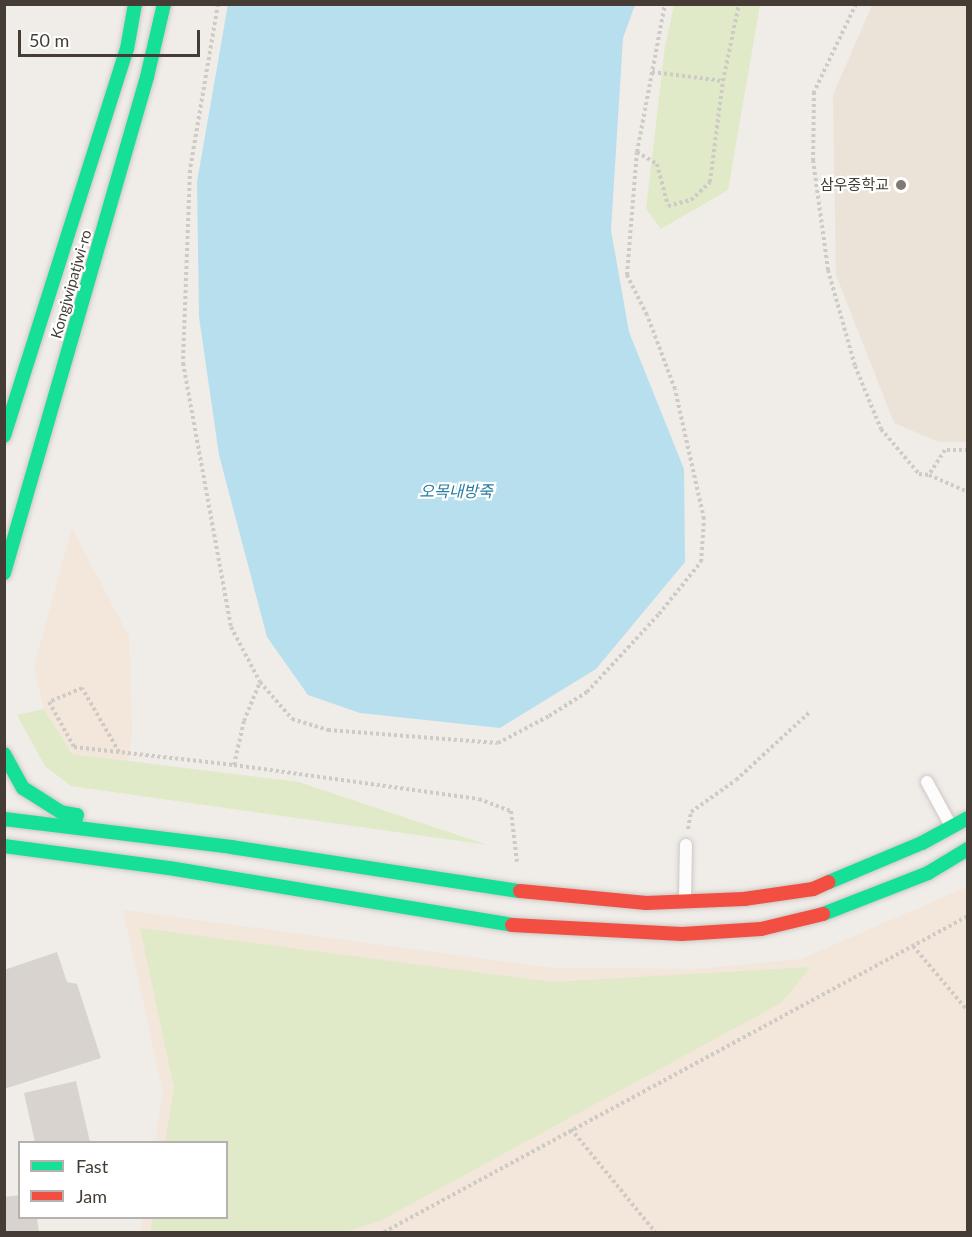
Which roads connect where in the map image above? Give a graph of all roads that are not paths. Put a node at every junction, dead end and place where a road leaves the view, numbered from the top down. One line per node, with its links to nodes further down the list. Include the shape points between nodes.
1 (135, 4): 3 (street, Kongjwipatjwi-ro, via 127,49)
2 (164, 4): 4 (street, Kongjwipatjwi-ro, via 147,77)
3 (4, 436)
4 (4, 573)
5 (4, 754): 10 (street, via 23,788 61,812 77,814)
6 (927, 782): 9 (lane)
7 (968, 818): 9 (street)
8 (4, 819): 10 (street)
9 (952, 827): 16 (street, via 813,889 744,899)
10 (73, 829): 15 (street, via 231,847)
11 (686, 844): 16 (lane)
12 (10, 847): 14 (street); 15 (street)
13 (968, 849): 15 (street, via 927,873 825,914 761,929 643,934 509,925)
14 (4, 861)
15 (453, 898): 16 (street, via 513,890 646,903)
16 (685, 901)

